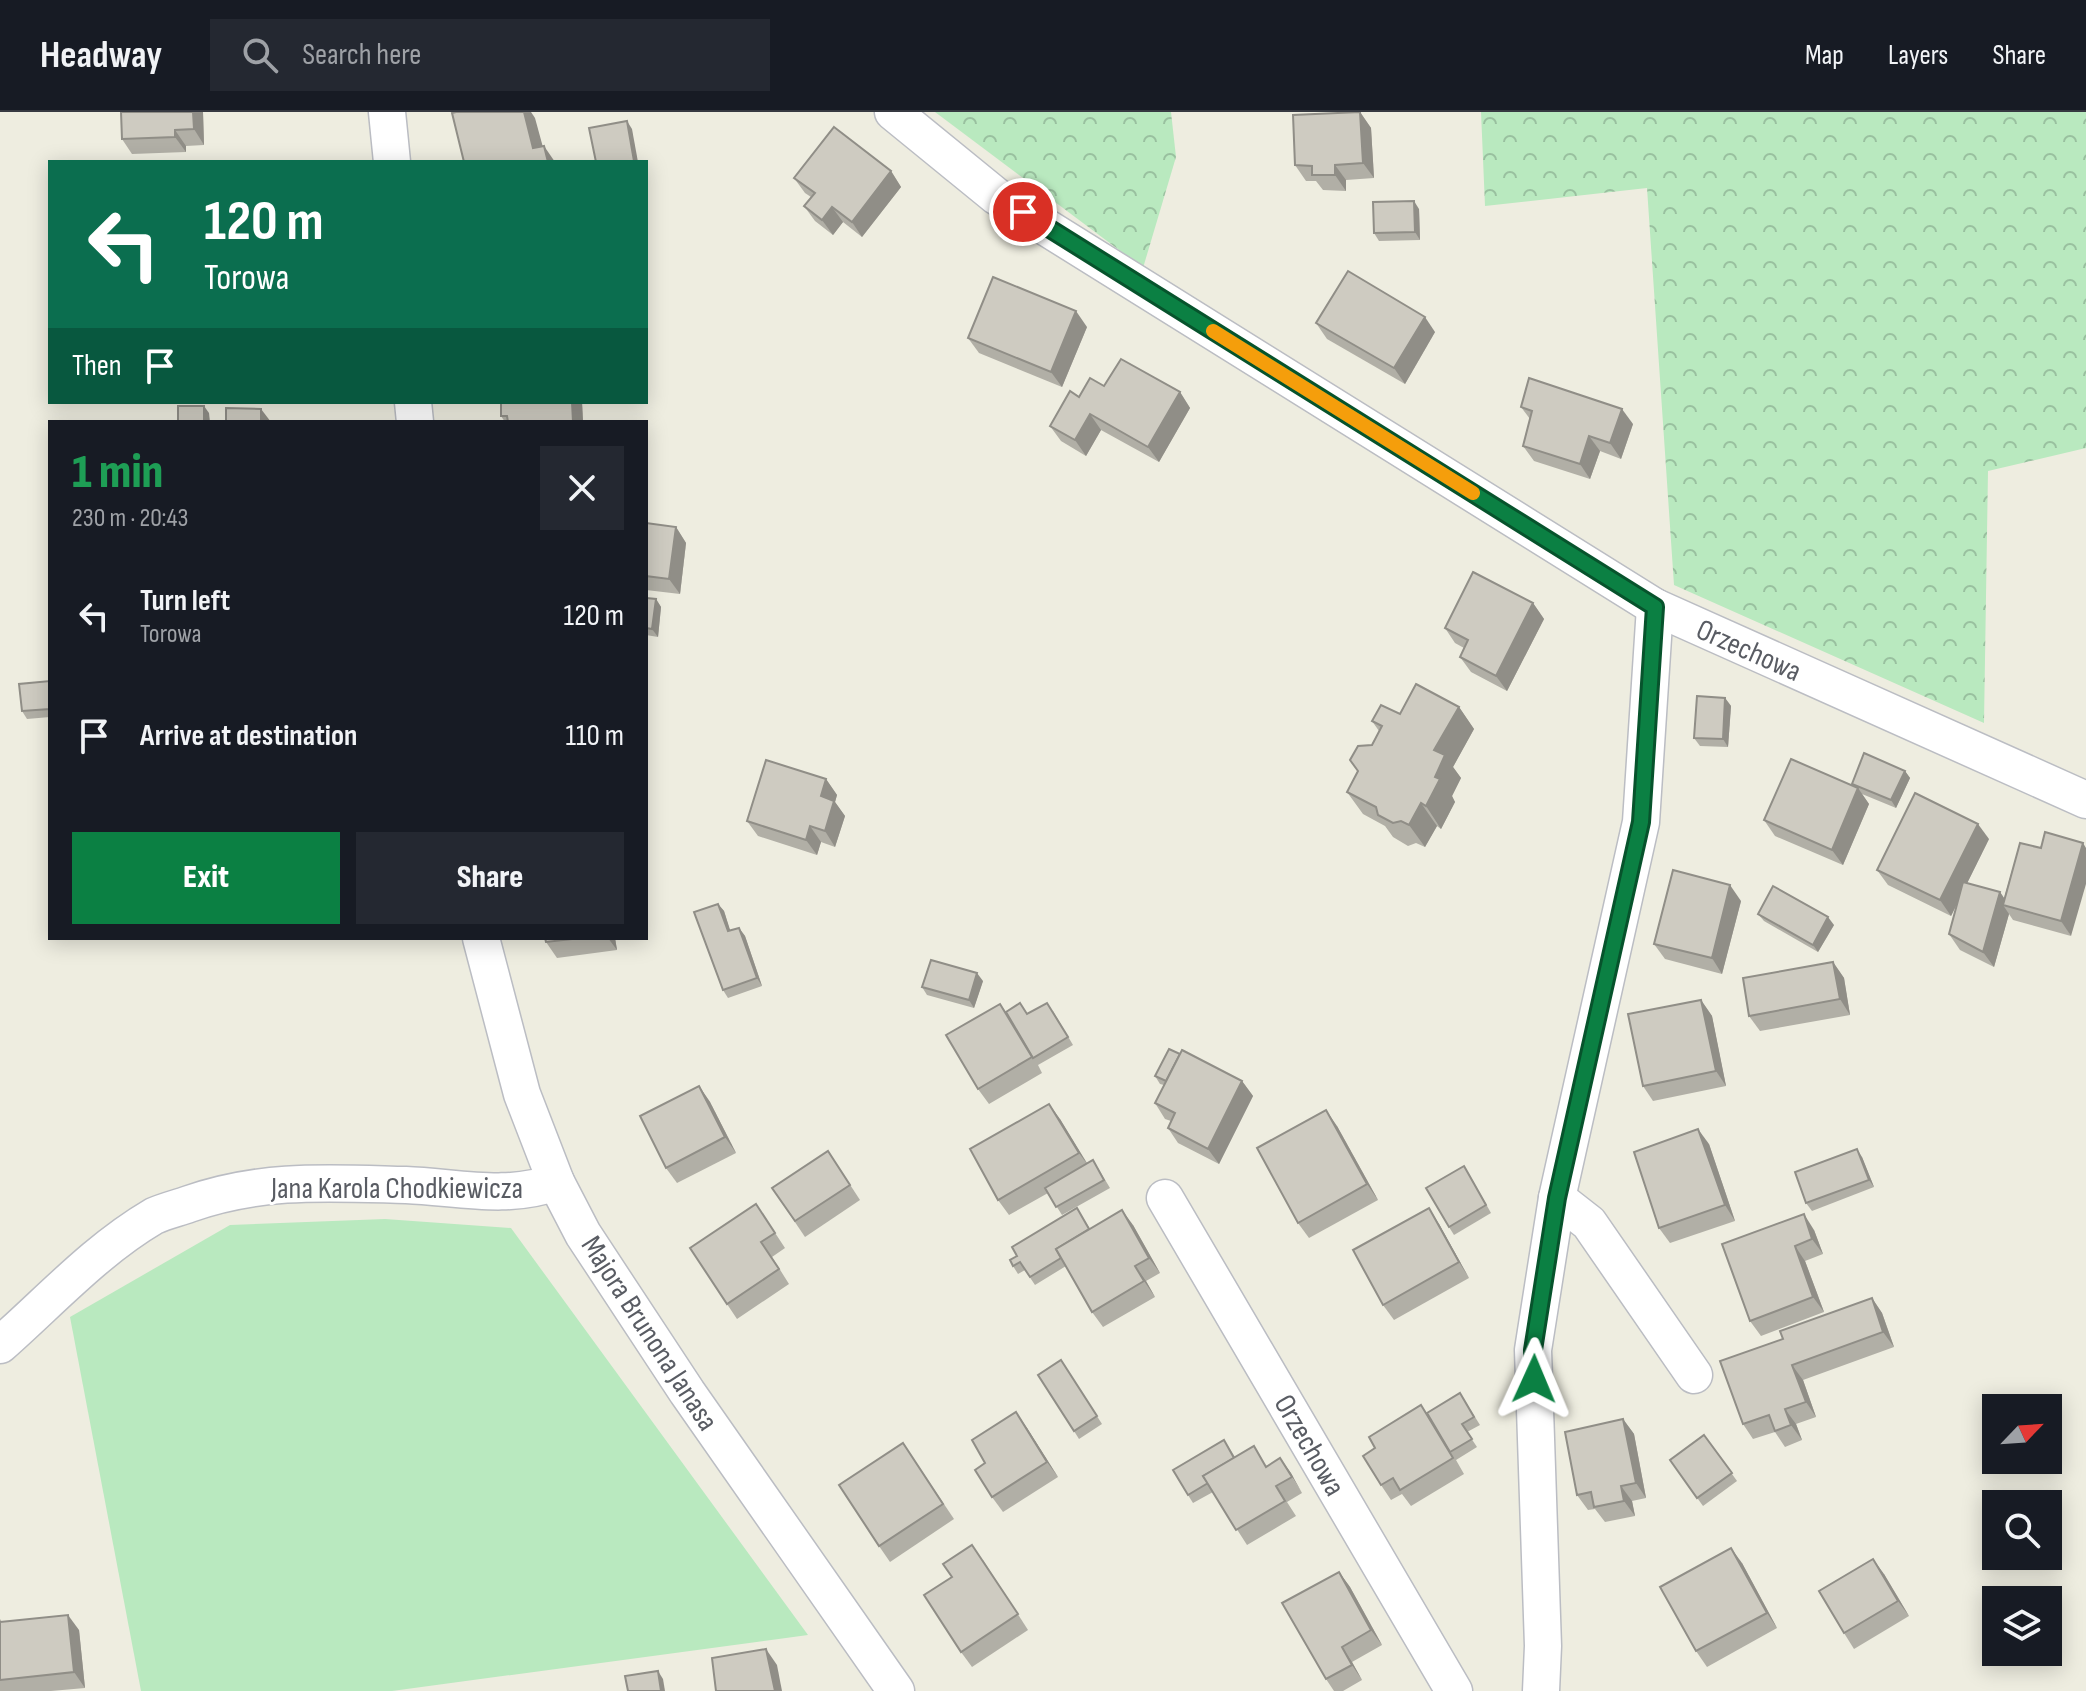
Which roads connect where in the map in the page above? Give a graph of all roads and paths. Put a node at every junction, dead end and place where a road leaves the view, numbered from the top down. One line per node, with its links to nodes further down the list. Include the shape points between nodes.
1 (387, 112): 3 (street)
2 (893, 112): 4 (street, via 996,196)
3 (392, 160)
4 (1655, 607): 5 (street, Orzechowa); 9 (street, Orzechowa, via 1641,822)
5 (2086, 800)
6 (482, 940): 7 (street, Majora Brunona Janasa, via 515,1071)
7 (556, 1182): 10 (street, Jana Karola Chodkiewicza, via 531,1191 494,1192 296,1182 230,1190 156,1215 89,1262); 12 (street, Majora Brunona Janasa, via 617,1288)
8 (1165, 1198): 13 (street, Orzechowa)
9 (1557, 1198): 11 (street, via 1589,1223); 14 (street, Orzechowa, via 1533,1350)
10 (0, 1345)
11 (1694, 1375)
12 (896, 1691)
13 (1454, 1691)
14 (1541, 1691)

